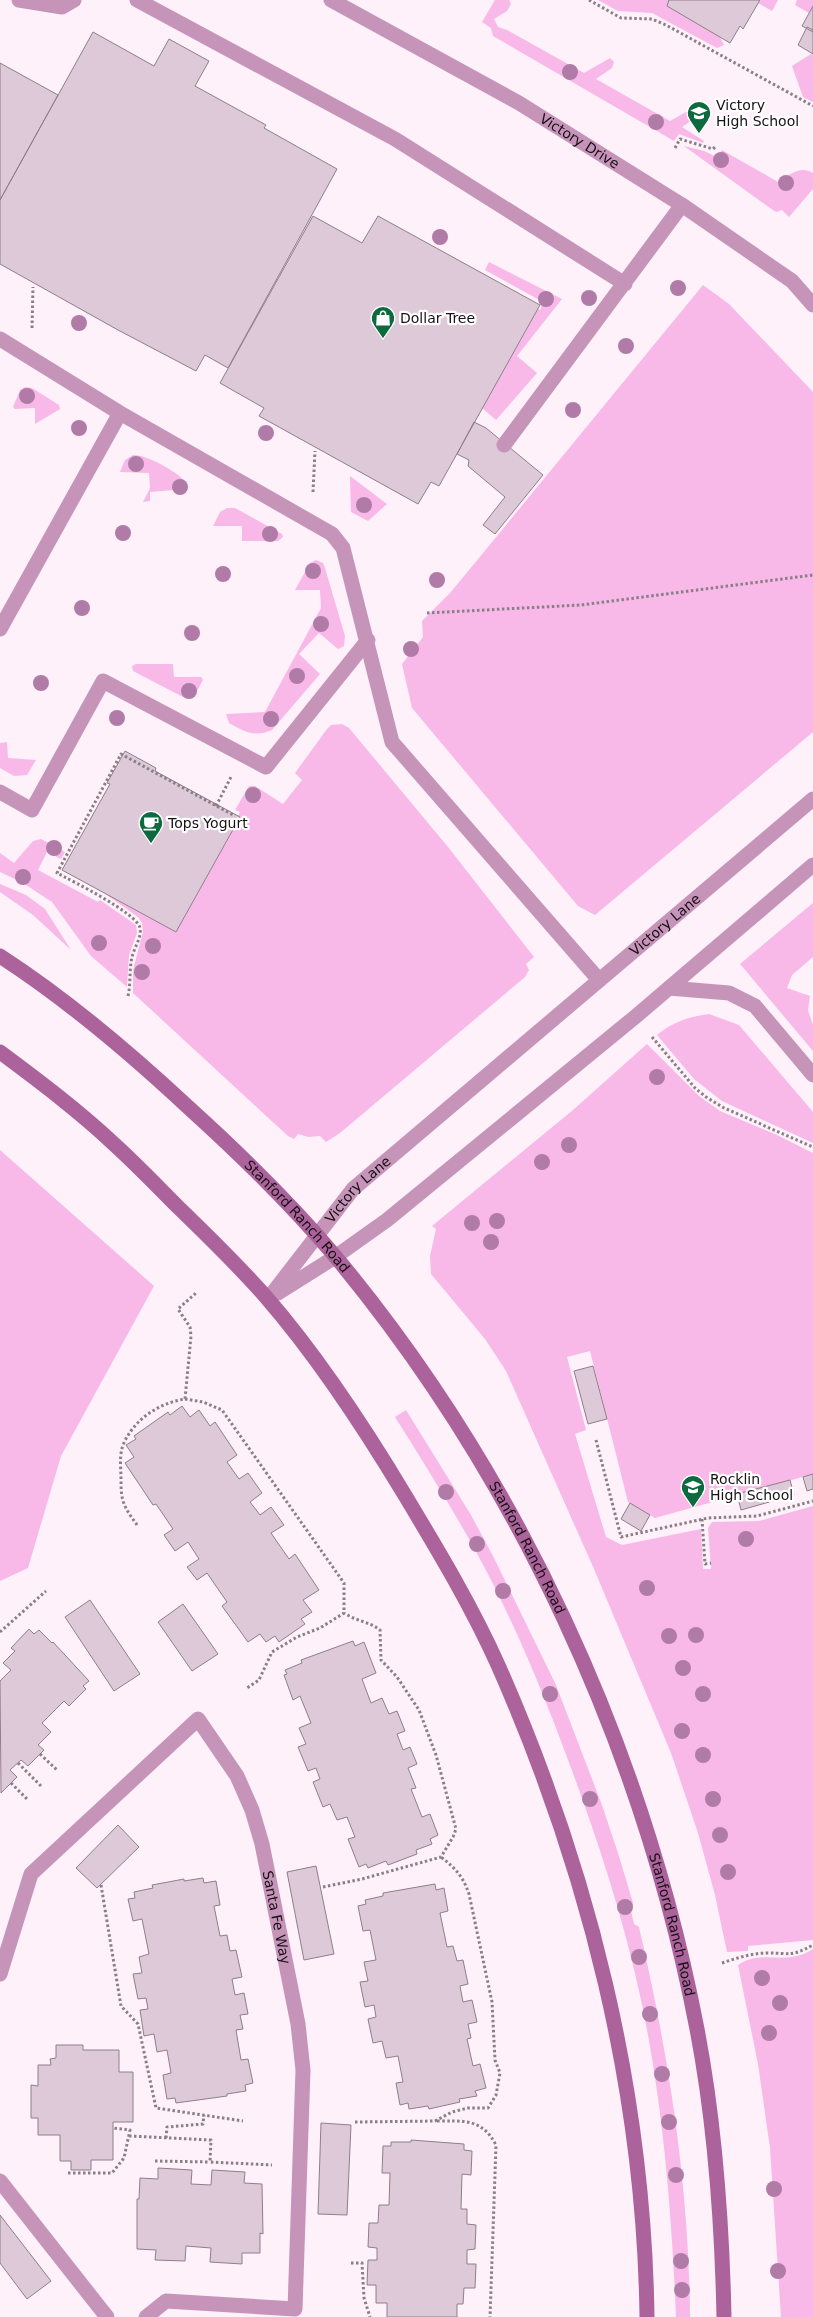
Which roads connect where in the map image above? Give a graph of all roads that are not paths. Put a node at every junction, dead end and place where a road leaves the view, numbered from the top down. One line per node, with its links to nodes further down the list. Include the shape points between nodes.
1 (19, 0): 2 (street, via 62,7)
2 (74, 0)
3 (137, 0): 6 (street, via 395,139)
4 (331, 0): 5 (street, Victory Drive, via 519,103)
5 (682, 205): 6 (street); 7 (street, Victory Drive, via 792,281)
6 (624, 284): 10 (street)
7 (813, 305)
8 (0, 339): 9 (street)
9 (120, 413): 11 (street); 12 (street, via 332,534 343,548)
10 (504, 445)
11 (0, 629)
12 (368, 640): 13 (street, via 266,767 103,681 32,810); 17 (street, via 392,742)
13 (0, 792)
14 (813, 799): 17 (street, Victory Lane)
15 (813, 865): 18 (street)
16 (0, 956): 21 (main road, Stanford Ranch Road, via 35,978 102,1030 152,1074 228,1143)
17 (599, 980): 21 (street, Victory Lane, via 353,1189)
18 (669, 988): 20 (street, via 729,993 755,1006); 22 (street, via 387,1220)
19 (0, 1052): 23 (main road, via 114,1143)
20 (813, 1075)
21 (317, 1236): 22 (main road, Stanford Ranch Road); 23 (street, Victory Lane)
22 (335, 1257): 23 (street); 30 (main road, Stanford Ranch Road, via 444,1402 489,1475 569,1630 631,1785 680,1948 698,2031 710,2113)
23 (268, 1299): 29 (main road, via 334,1385 379,1453 462,1592 498,1665 557,1814 583,1893 621,2048 641,2208)
24 (0, 1974): 26 (street, Santa Fe Way, via 31,1874 198,1719 237,1776 252,1810 262,1844 298,2024 303,2070)
25 (0, 2181): 27 (street)
26 (295, 2313): 28 (street, Santa Fe Way, via 166,2301)
27 (106, 2317)
28 (146, 2317)
29 (647, 2317)
30 (724, 2317)

